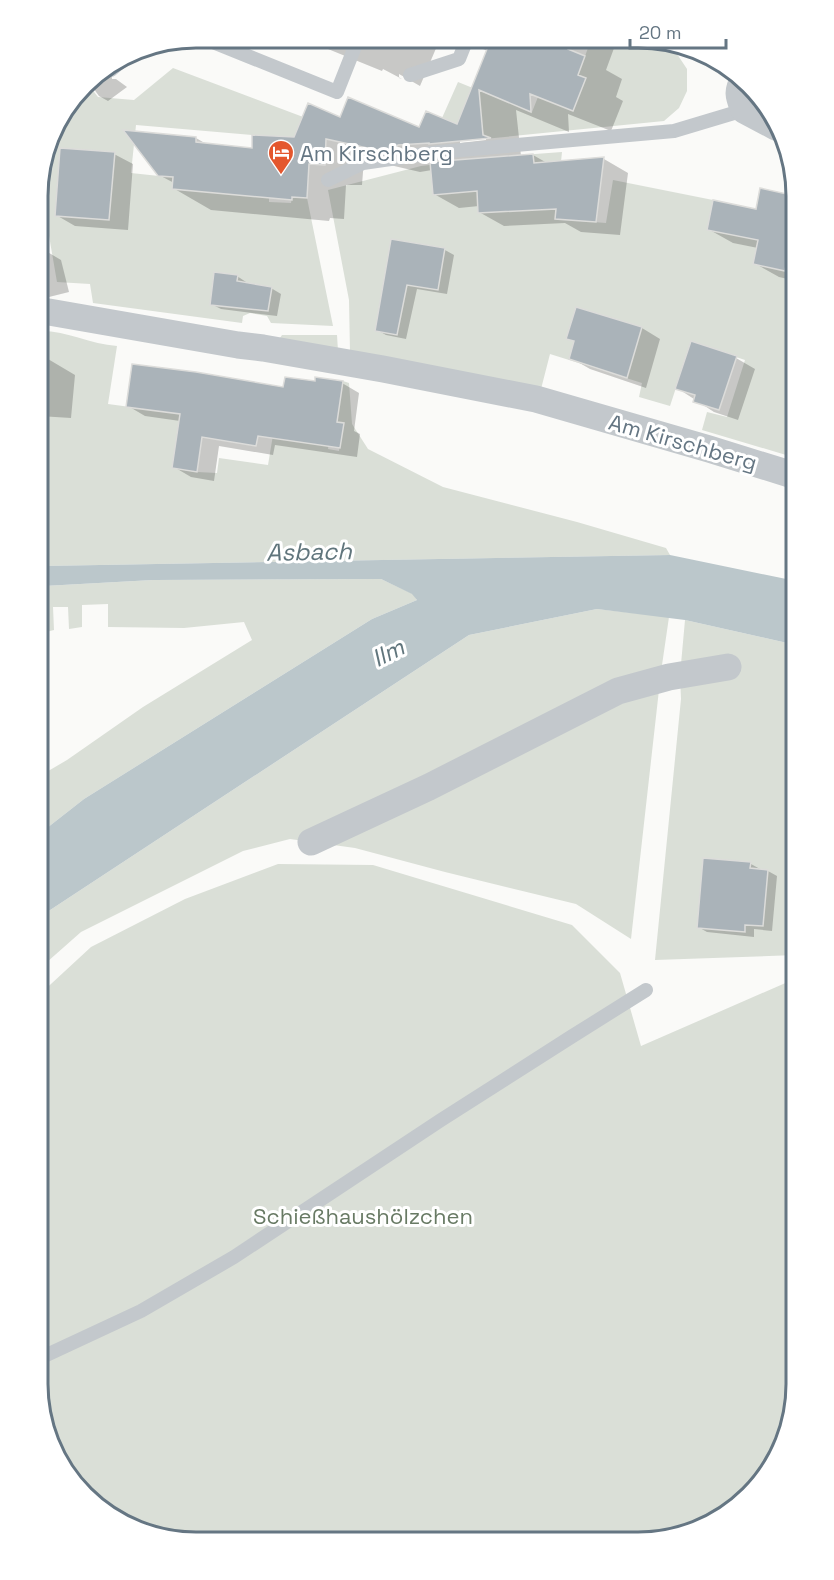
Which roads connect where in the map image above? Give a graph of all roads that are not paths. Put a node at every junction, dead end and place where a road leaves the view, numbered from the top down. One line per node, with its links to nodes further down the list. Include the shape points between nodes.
1 (228, 48): 2 (lane, via 337,92)
2 (354, 48)
3 (463, 48): 4 (lane, via 459,59)
4 (410, 75)
5 (739, 88): 6 (street)
6 (744, 111): 7 (street); 8 (lane, via 674,131 439,152 363,163)
7 (766, 122)
8 (328, 180)
9 (48, 312): 10 (street, Am Kirschberg, via 536,399)
10 (786, 473)
11 (728, 667): 12 (street, via 618,691)
12 (311, 842)
13 (646, 990): 14 (lane, via 234,1257 141,1311)
14 (48, 1354)

